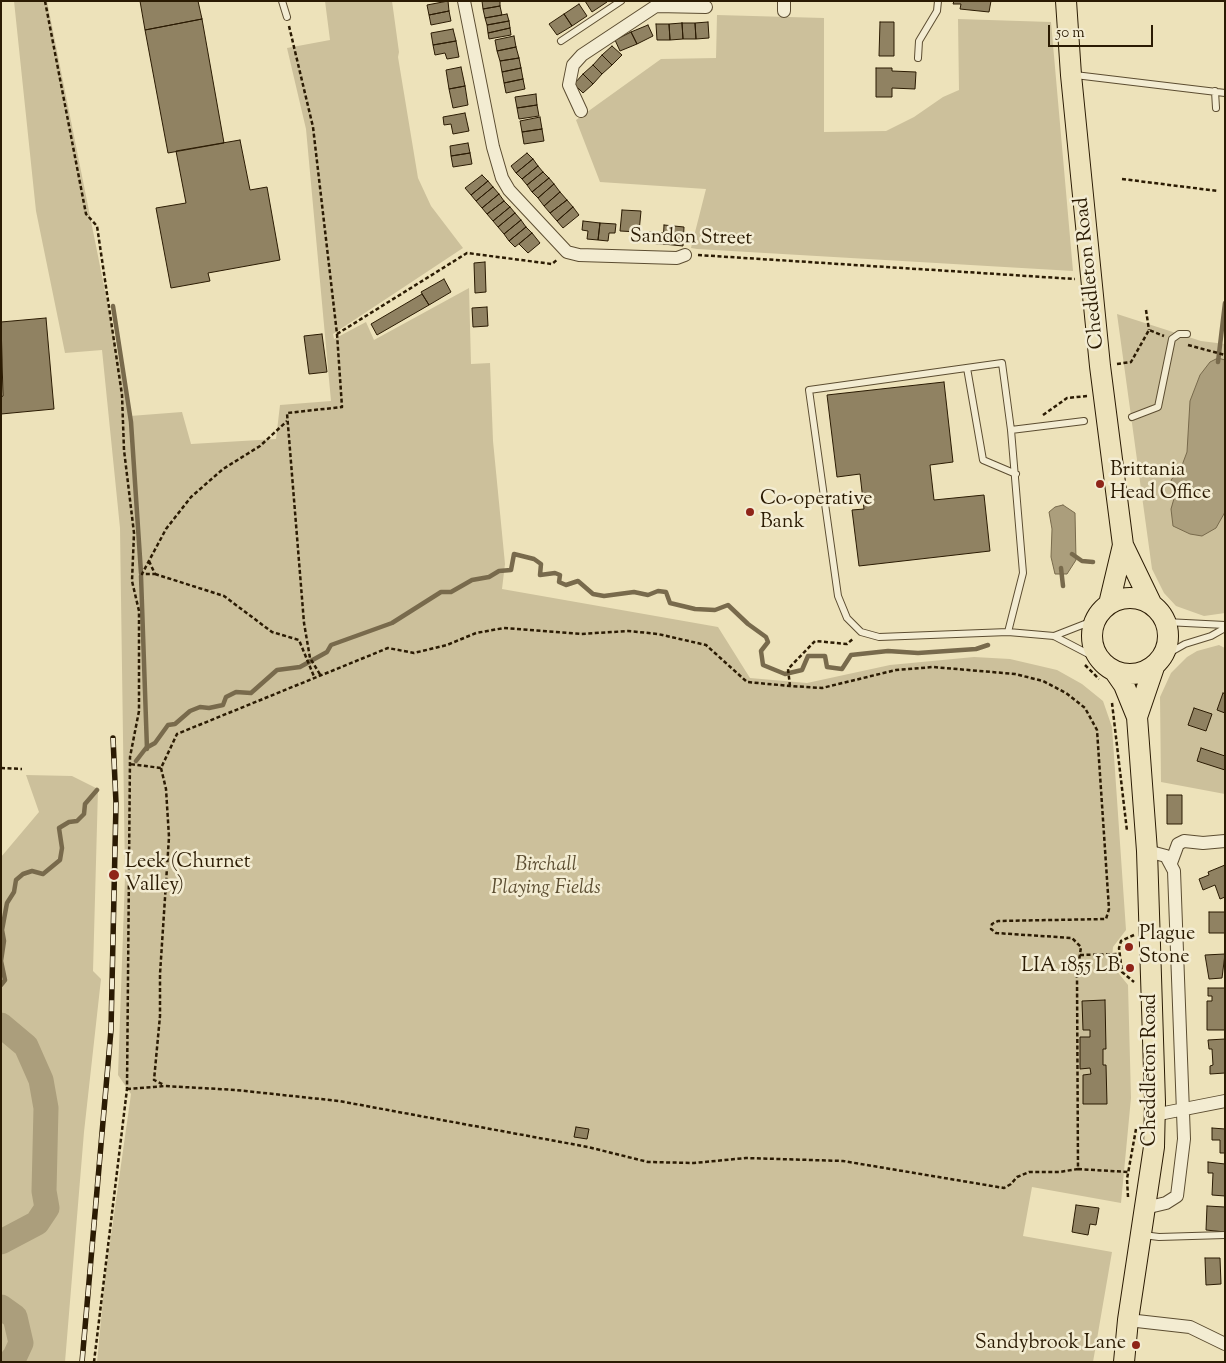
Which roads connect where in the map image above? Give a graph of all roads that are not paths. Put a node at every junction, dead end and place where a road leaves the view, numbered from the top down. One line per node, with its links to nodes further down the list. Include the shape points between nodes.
1 (282, 1): 8 (lane)
2 (464, 1): 16 (street, Sandon Street, via 493,147 509,190 567,252 677,258)
3 (621, 1): 9 (lane)
4 (938, 1): 10 (lane, via 937,11 919,41)
5 (1066, 1): 11 (highway, Cheddleton Road)
6 (656, 4): 7 (street); 15 (street, via 582,55 573,65 569,85)
7 (706, 7)
8 (287, 17)
9 (561, 41)
10 (918, 58)
11 (1071, 75): 12 (lane); 23 (highway, Cheddleton Road, via 1100,366)
12 (1216, 92): 13 (lane); 14 (lane)
13 (1225, 92)
14 (1216, 108)
15 (581, 111)
16 (684, 254)
17 (1187, 334): 19 (lane, via 1179,334 1172,339 1158,407)
18 (967, 368): 21 (lane, via 1002,363); 22 (lane, via 983,460); 29 (lane, via 810,390 838,596 847,618 861,632 879,637)
19 (1132, 417)
20 (1084, 420): 21 (lane)
21 (1012, 430): 22 (lane)
22 (1016, 474): 29 (lane, via 1023,573)
23 (1123, 545): 24 (highway, Cheddleton Road); 25 (highway, Cheddleton Road)
24 (1108, 604): 25 (highway, via 1131,598); 26 (highway, Cheddleton Road)
25 (1152, 605): 27 (highway, Cheddleton Road)
26 (1095, 620): 30 (lane); 32 (highway, Cheddleton Road, via 1092,643)
27 (1166, 622): 28 (lane); 31 (highway, Cheddleton Road, via 1168,640)
28 (1225, 626): 31 (lane, via 1211,636 1185,644)
29 (1008, 632): 30 (lane)
30 (1054, 636): 32 (lane)
31 (1158, 662): 32 (highway, via 1135,674); 33 (highway, Cheddleton Road)
32 (1100, 669): 33 (highway, Cheddleton Road, via 1124,685)
33 (1137, 717): 35 (highway, Cheddleton Road)
34 (1225, 841): 36 (street, via 1184,841 1178,844)
35 (1147, 851): 36 (street, via 1166,856); 39 (highway, Cheddleton Road)
36 (1171, 863): 38 (street, via 1177,908)
37 (1225, 1101): 38 (street)
38 (1184, 1108): 39 (street); 40 (street, via 1177,1196 1166,1203)
39 (1146, 1119): 40 (highway, Cheddleton Road, via 1154,1147)
40 (1137, 1207): 41 (highway, Cheddleton Road)
41 (1141, 1235): 42 (lane); 43 (highway, Cheddleton Road)
42 (1225, 1235)
43 (1128, 1320): 44 (street, via 1190,1326); 45 (highway, Cheddleton Road)
44 (1225, 1344)
45 (1124, 1362)

